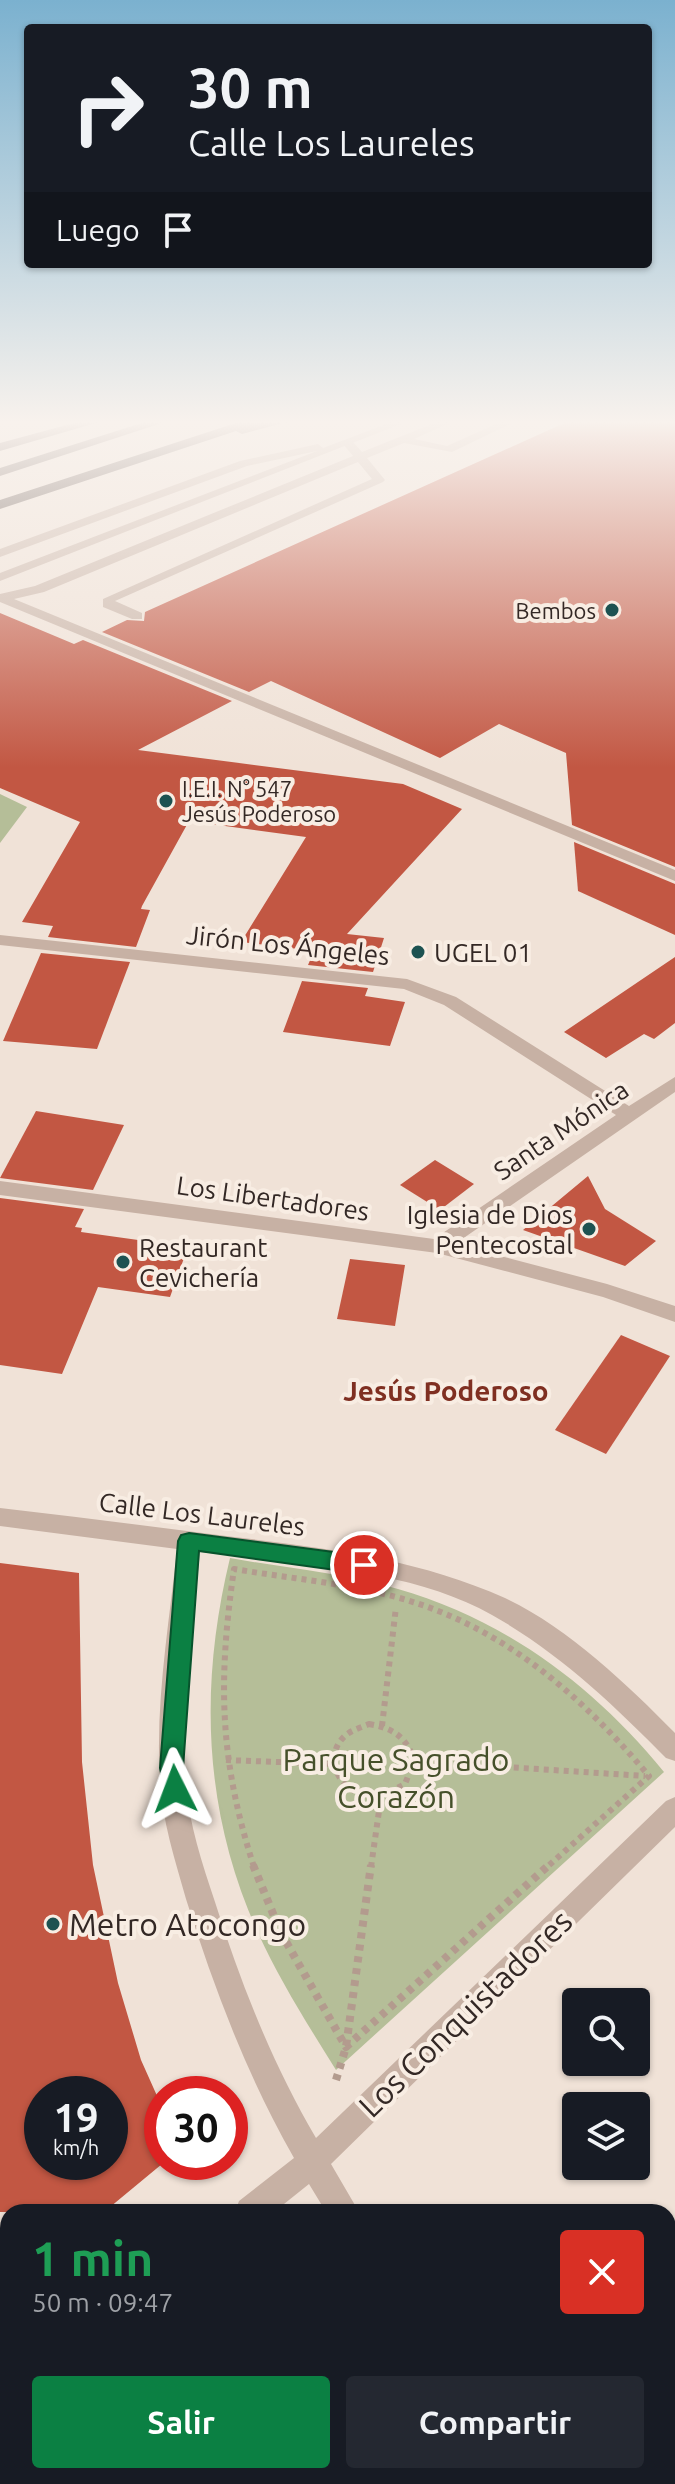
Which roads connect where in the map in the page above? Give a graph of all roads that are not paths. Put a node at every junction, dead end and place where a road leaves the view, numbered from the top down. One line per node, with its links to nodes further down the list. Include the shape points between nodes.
1 (47, 536): 5 (street)
2 (108, 536): 6 (street)
3 (169, 536): 7 (street, via 39,589)
4 (252, 536): 8 (street, via 109,599 108,604)
5 (0, 553)
6 (0, 577)
7 (0, 598): 9 (street)
8 (137, 616)
9 (675, 876)
10 (0, 940): 12 (street, Jirón Los Ángeles, via 407,984 450,1001)
11 (675, 1083): 12 (street, Santa Mónica)
12 (630, 1115): 14 (street, Santa Mónica)
13 (0, 1188): 14 (street, Los Libertadores)
14 (437, 1246): 15 (street, Los Libertadores)
15 (675, 1314)
16 (0, 1517): 17 (street, Calle Los Laureles)
17 (189, 1541): 18 (street, Calle Los Laureles, via 335,1559 423,1577 498,1606 619,1693); 20 (street, via 171,1768 184,1844 214,1946 252,2044)
18 (675, 1750)
19 (675, 1809): 20 (street, Los Conquistadores)
20 (311, 2163): 21 (street, Los Conquistadores); 22 (street)
21 (260, 2204)
22 (339, 2204)

